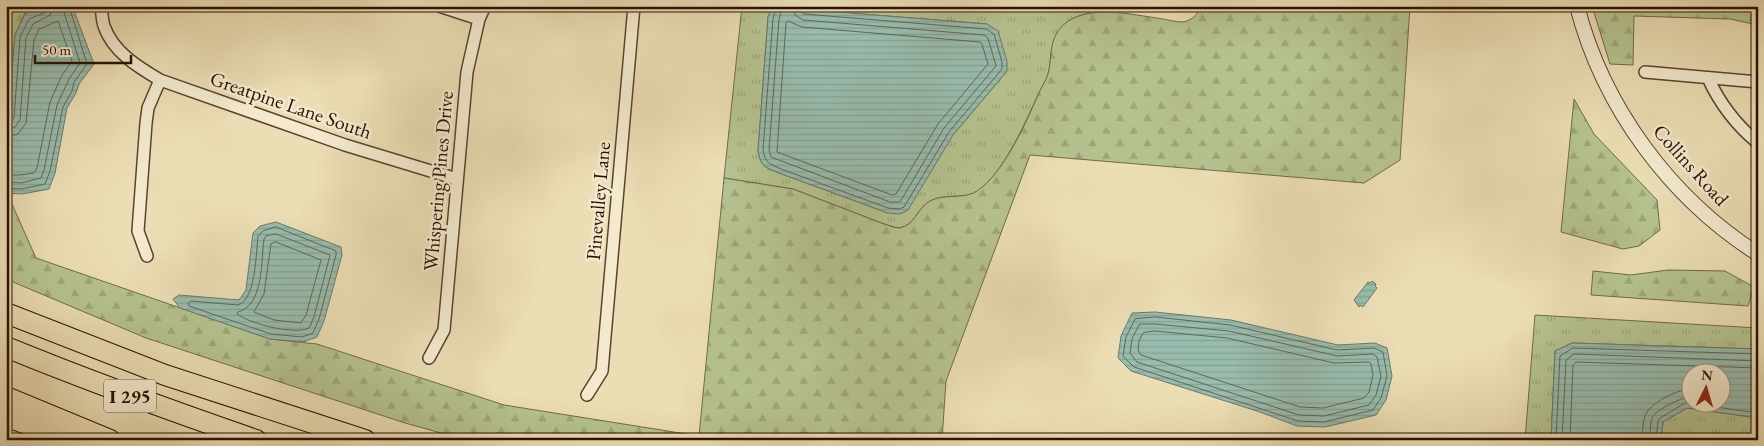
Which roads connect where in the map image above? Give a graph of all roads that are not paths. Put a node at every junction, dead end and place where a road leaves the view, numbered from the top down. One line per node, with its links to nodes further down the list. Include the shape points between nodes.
1 (101, 6): 9 (street, Greatpine Lane South, via 104,26 114,44 133,64)
2 (439, 6): 6 (street)
3 (485, 6): 6 (street, Whispering Pines Drive)
4 (634, 6): 18 (street, Pinevalley Lane, via 602,371)
5 (1577, 6): 13 (street, Collins Road, via 1619,108 1647,150 1696,205)
6 (479, 19): 12 (street, Whispering Pines Drive, via 467,72)
7 (1645, 72): 8 (street)
8 (1708, 78): 10 (street); 11 (street, via 1740,129)
9 (160, 80): 12 (street, Greatpine Lane South, via 345,145); 14 (street, via 148,108 144,143 138,232)
10 (1758, 82)
11 (1758, 143)
12 (457, 178): 17 (street, Whispering Pines Drive, via 444,330)
13 (1758, 254)
14 (147, 256)
15 (6, 313): 24 (highway, via 165,375)
16 (6, 347): 23 (highway, I 295)
17 (429, 358)
18 (587, 394)
19 (6, 397): 22 (highway, I 295)
20 (6, 416): 21 (highway)
21 (78, 440)
22 (110, 440)
23 (256, 440)
24 (365, 440)

